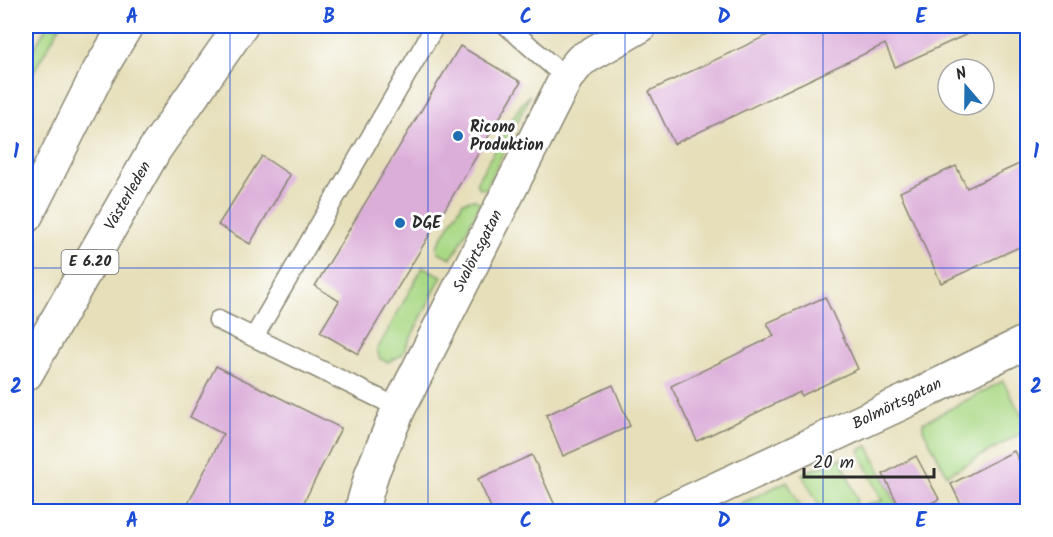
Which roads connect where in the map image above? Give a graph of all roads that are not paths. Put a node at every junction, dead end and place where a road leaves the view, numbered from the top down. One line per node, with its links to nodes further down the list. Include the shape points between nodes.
1 (126, 26): 7 (main road)
2 (241, 26): 11 (main road, Västerleden / E 6.20, via 155,149)
3 (435, 26): 9 (lane)
4 (507, 26): 6 (lane)
5 (640, 26): 6 (main road, Svalörtsgatan, via 581,60)
6 (566, 78): 12 (main road, Svalörtsgatan)
7 (26, 216)
8 (218, 320): 9 (lane)
9 (254, 337): 12 (lane)
10 (1028, 341): 14 (main road, Bolmörtsgatan)
11 (26, 374)
12 (399, 408): 13 (main road, Svalörtsgatan, via 372,473)
13 (361, 512)
14 (667, 512)

